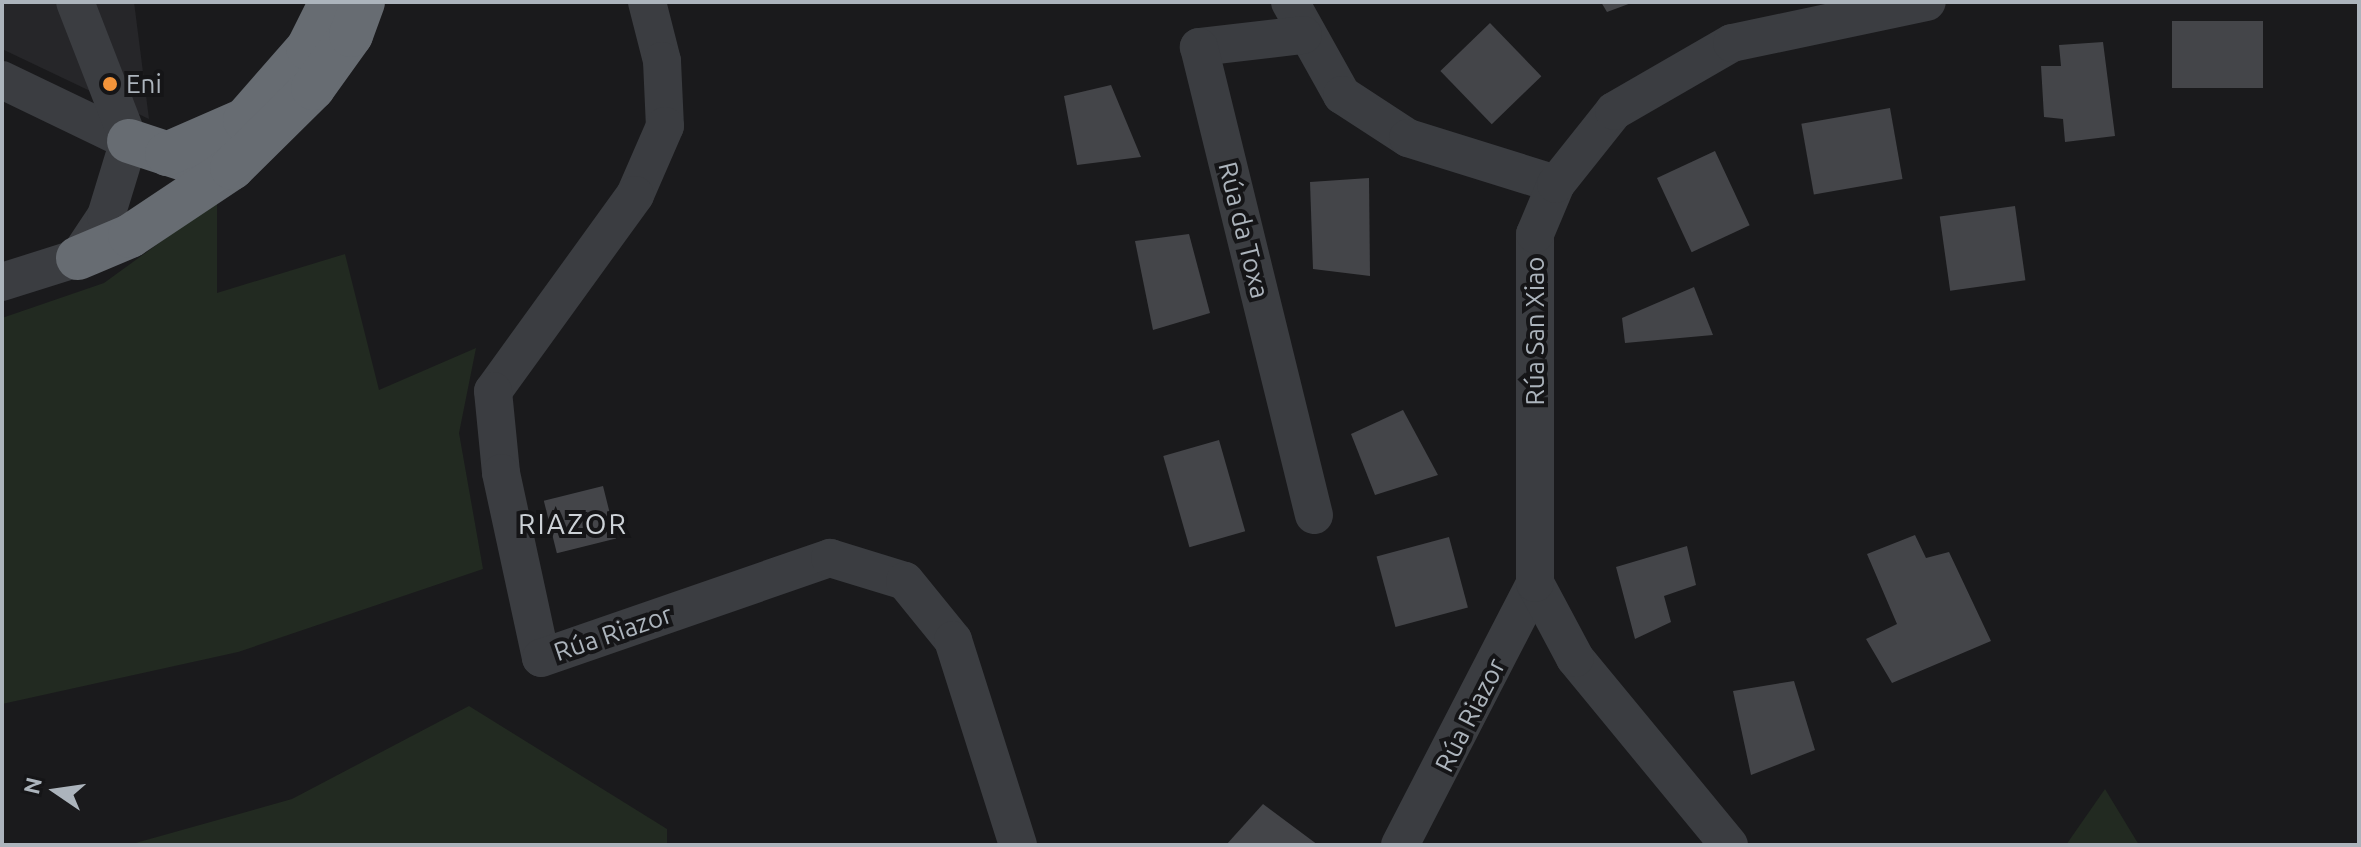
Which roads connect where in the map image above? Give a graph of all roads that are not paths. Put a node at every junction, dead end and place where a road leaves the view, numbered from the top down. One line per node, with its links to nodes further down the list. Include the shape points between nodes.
1 (75, 2): 9 (street)
2 (331, 2): 9 (highway, via 308,48 245,120)
3 (363, 2): 10 (highway, via 351,35 313,88)
4 (647, 2): 16 (street, Rúa Riazor, via 662,61 665,126 635,195 493,391 501,473 541,658 830,558 905,581 953,640)
5 (1927, 2): 6 (street, Rúa San Xiao)
6 (1872, 6): 11 (street, Rúa San Xiao, via 1732,43 1614,111)
7 (1297, 19): 11 (street, via 1342,95 1408,138); 14 (street, Rúa da Toxa, via 1199,47)
8 (2, 80): 9 (street)
9 (148, 147): 10 (highway); 12 (street)
10 (232, 168): 12 (highway, via 130,236)
11 (1556, 184): 15 (street, Rúa San Xiao, via 1535,234)
12 (78, 258): 13 (street)
13 (2, 282)
14 (1314, 515)
15 (1535, 583): 17 (street, Rúa Riazor); 18 (street, Rúa San Xiao, via 1575,658)
16 (1018, 845)
17 (1400, 845)
18 (1729, 845)

